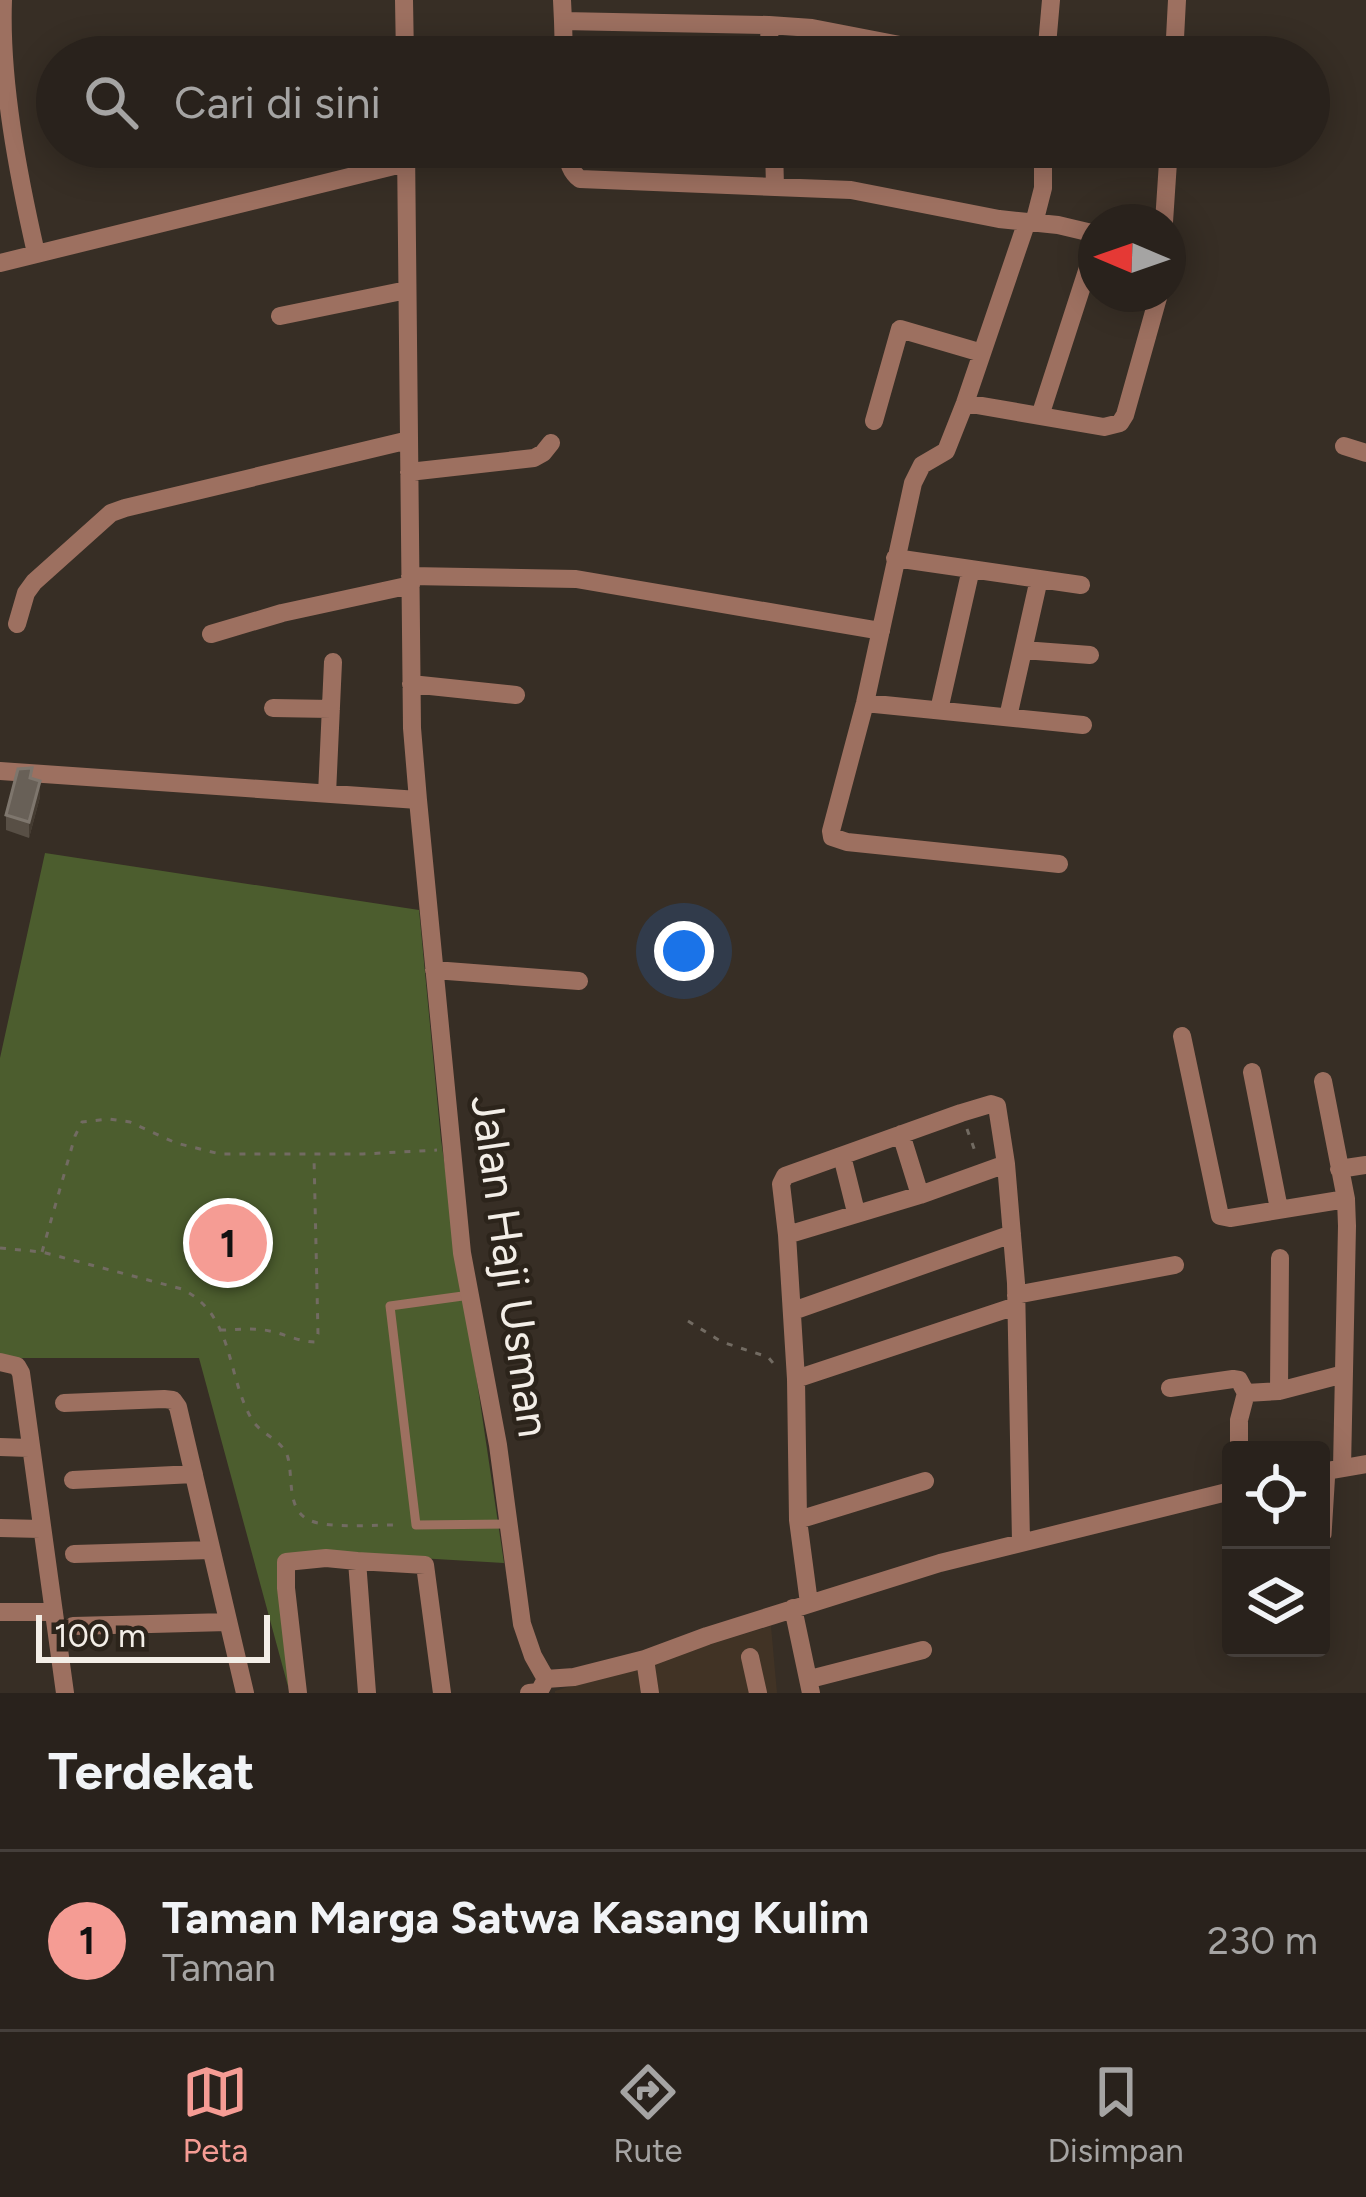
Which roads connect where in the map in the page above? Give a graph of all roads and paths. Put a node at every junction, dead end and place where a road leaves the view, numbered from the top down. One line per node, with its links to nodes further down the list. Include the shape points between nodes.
1 (404, 0): 8 (street)
2 (562, 0): 6 (street)
3 (1051, 0): 12 (street)
4 (1177, 0): 13 (street)
5 (6, 1): 14 (street)
6 (563, 21): 7 (street); 9 (street)
7 (769, 25): 10 (street); 11 (street)
8 (405, 36)
9 (563, 36)
10 (769, 36)
11 (853, 36)
12 (1048, 36)
13 (1175, 36)
14 (0, 44): 15 (street)
15 (5, 118): 22 (street)
16 (357, 168): 28 (street)
17 (406, 168): 30 (street, Jalan Haji Usman)
18 (571, 168): 23 (street, via 580,179)
19 (775, 168): 23 (street)
20 (1043, 168): 26 (street)
21 (1167, 168): 25 (street)
22 (20, 184): 24 (street); 28 (street)
23 (775, 187): 26 (street, via 851,190)
24 (0, 190)
25 (1165, 204)
26 (1030, 224): 27 (street); 34 (street)
27 (1078, 234)
28 (36, 253): 29 (street)
29 (0, 262)
30 (407, 290): 33 (street); 38 (street, Jalan Haji Usman)
31 (1078, 295): 36 (street)
32 (1154, 312): 36 (street, via 1120,423)
33 (280, 316)
34 (982, 352): 35 (street); 37 (street, via 900,329)
35 (965, 403): 36 (street); 43 (street, via 946,451 917,473)
36 (1040, 416)
37 (874, 422)
38 (409, 440): 42 (street, Jalan Haji Usman); 48 (street, via 111,513 34,582)
39 (551, 443): 42 (street, via 534,458)
40 (1344, 446): 41 (street)
41 (1366, 453)
42 (409, 472): 46 (street, Jalan Haji Usman)
43 (895, 558): 44 (street); 49 (street)
44 (970, 569): 45 (street); 59 (street)
45 (1039, 579): 47 (street); 51 (street)
46 (410, 580): 49 (street, via 577,579); 50 (street); 54 (street, Jalan Haji Usman)
47 (1082, 585)
48 (17, 624)
49 (881, 632): 56 (street)
50 (211, 634)
51 (1023, 650): 52 (street); 60 (street)
52 (1090, 656)
53 (333, 662): 58 (street)
54 (412, 684): 55 (street); 64 (street, Jalan Haji Usman)
55 (515, 695)
56 (865, 703): 59 (street); 65 (street, via 832,837)
57 (272, 708): 58 (street)
58 (331, 709): 63 (street)
59 (938, 710): 60 (street)
60 (1008, 717): 61 (street)
61 (1083, 725)
62 (0, 771): 63 (street)
63 (328, 794): 64 (street)
64 (418, 800): 66 (street, Jalan Haji Usman)
65 (1059, 864)
66 (434, 970): 67 (street); 73 (street, Jalan Haji Usman)
67 (579, 981)
68 (1182, 1036): 82 (street, via 1217,1212 1225,1218)
69 (1252, 1072): 82 (street)
70 (1323, 1081): 78 (street)
71 (962, 1113): 72 (street); 76 (street, via 997,1106); 79 (path)
72 (901, 1134): 75 (street); 80 (street)
73 (451, 1150): 74 (path); 90 (street, Jalan Haji Usman)
74 (314, 1155): 87 (path, via 220,1154 130,1122 82,1121); 94 (path, via 315,1342)
75 (842, 1156): 83 (street); 85 (street, via 785,1175)
76 (1006, 1164): 79 (street); 84 (street)
77 (1366, 1166): 78 (street)
78 (1339, 1169): 81 (street)
79 (982, 1172): 80 (street)
80 (920, 1195): 83 (street)
81 (1346, 1199): 82 (street); 96 (street)
82 (1279, 1209)
83 (856, 1212): 85 (street)
84 (1012, 1234): 91 (street); 92 (street)
85 (787, 1235): 92 (street)
86 (0, 1248): 87 (path)
87 (42, 1252): 94 (path, via 182,1288 199,1297)
88 (1280, 1258): 99 (street)
89 (1175, 1265): 91 (street)
90 (470, 1295): 112 (street, Jalan Haji Usman); 113 (lane, via 390,1306)
91 (1016, 1301): 97 (street); 116 (street)
92 (793, 1311): 97 (street)
93 (688, 1321): 97 (path, via 768,1357)
94 (220, 1330): 113 (path, via 254,1424 288,1456 301,1515 325,1524)
95 (0, 1362): 104 (street, via 21,1373)
96 (1344, 1374): 99 (street); 106 (street)
97 (796, 1383): 111 (street)
98 (1170, 1388): 100 (street, via 1233,1379)
99 (1279, 1390): 100 (street)
100 (1246, 1393): 102 (street)
101 (64, 1403): 107 (street, via 172,1400)
102 (1239, 1441)
103 (0, 1447): 104 (street)
104 (29, 1448): 115 (street)
105 (1366, 1464): 106 (street)
106 (1331, 1470)
107 (194, 1474): 108 (street); 117 (street)
108 (73, 1480)
109 (925, 1480): 111 (street)
110 (1222, 1493): 116 (street)
111 (797, 1520): 120 (street)
112 (508, 1524): 113 (lane); 129 (street, Jalan Haji Usman, via 522,1624)
113 (416, 1525)
114 (0, 1528): 115 (street)
115 (41, 1528): 122 (street)
116 (1022, 1542): 120 (street)
117 (211, 1550): 118 (street); 123 (street)
118 (74, 1554)
119 (356, 1561): 132 (street, via 286,1562); 133 (street); 134 (street, via 425,1564)
120 (801, 1606): 127 (street); 128 (street)
121 (0, 1612): 122 (street)
122 (54, 1612): 130 (street)
123 (228, 1622): 124 (street); 131 (street)
124 (74, 1627)
125 (922, 1650): 128 (street)
126 (750, 1657): 137 (street)
127 (644, 1659): 129 (street); 136 (street)
128 (811, 1686)
129 (541, 1688): 135 (street)
130 (64, 1693)
131 (245, 1693)
132 (298, 1693)
133 (367, 1693)
134 (442, 1693)
135 (529, 1693)
136 (650, 1693)
137 (758, 1693)

